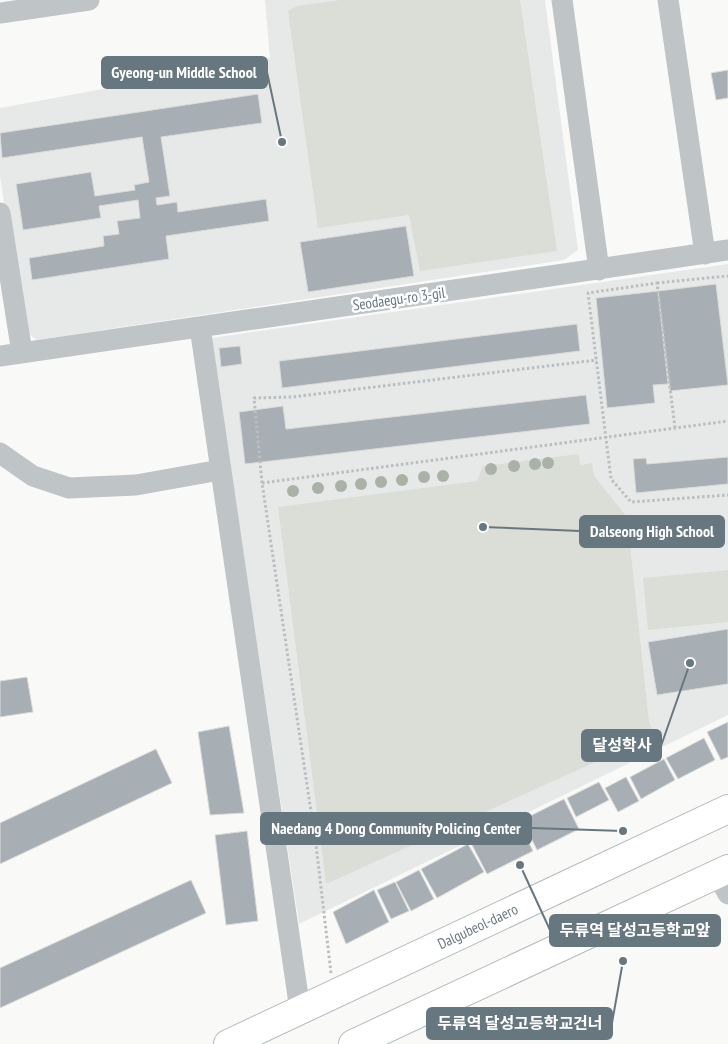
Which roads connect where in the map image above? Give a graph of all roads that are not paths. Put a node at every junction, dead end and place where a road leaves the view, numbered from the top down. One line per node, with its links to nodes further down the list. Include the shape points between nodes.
1 (88, 0): 4 (street)
2 (562, 0): 8 (street)
3 (668, 0): 7 (street)
4 (0, 14)
5 (0, 212): 10 (street)
6 (728, 250): 7 (street, Seodaegu-ro 3-gil)
7 (704, 254): 8 (street, Seodaegu-ro 3-gil)
8 (599, 270): 9 (street, Seodaegu-ro 3-gil)
9 (200, 327): 10 (street, Seodaegu-ro 3-gil); 13 (street)
10 (22, 352): 11 (street, Seodaegu-ro 3-gil)
11 (0, 356)
12 (0, 453): 13 (street, via 33,476 69,488 136,485)
13 (220, 470): 16 (street)
14 (728, 809): 16 (main road, Dalgubeol-daero)
15 (724, 879): 17 (main road)
16 (300, 1010): 18 (main road, Dalgubeol-daero)
17 (385, 1037): 19 (main road)
18 (228, 1044)
19 (354, 1044)

